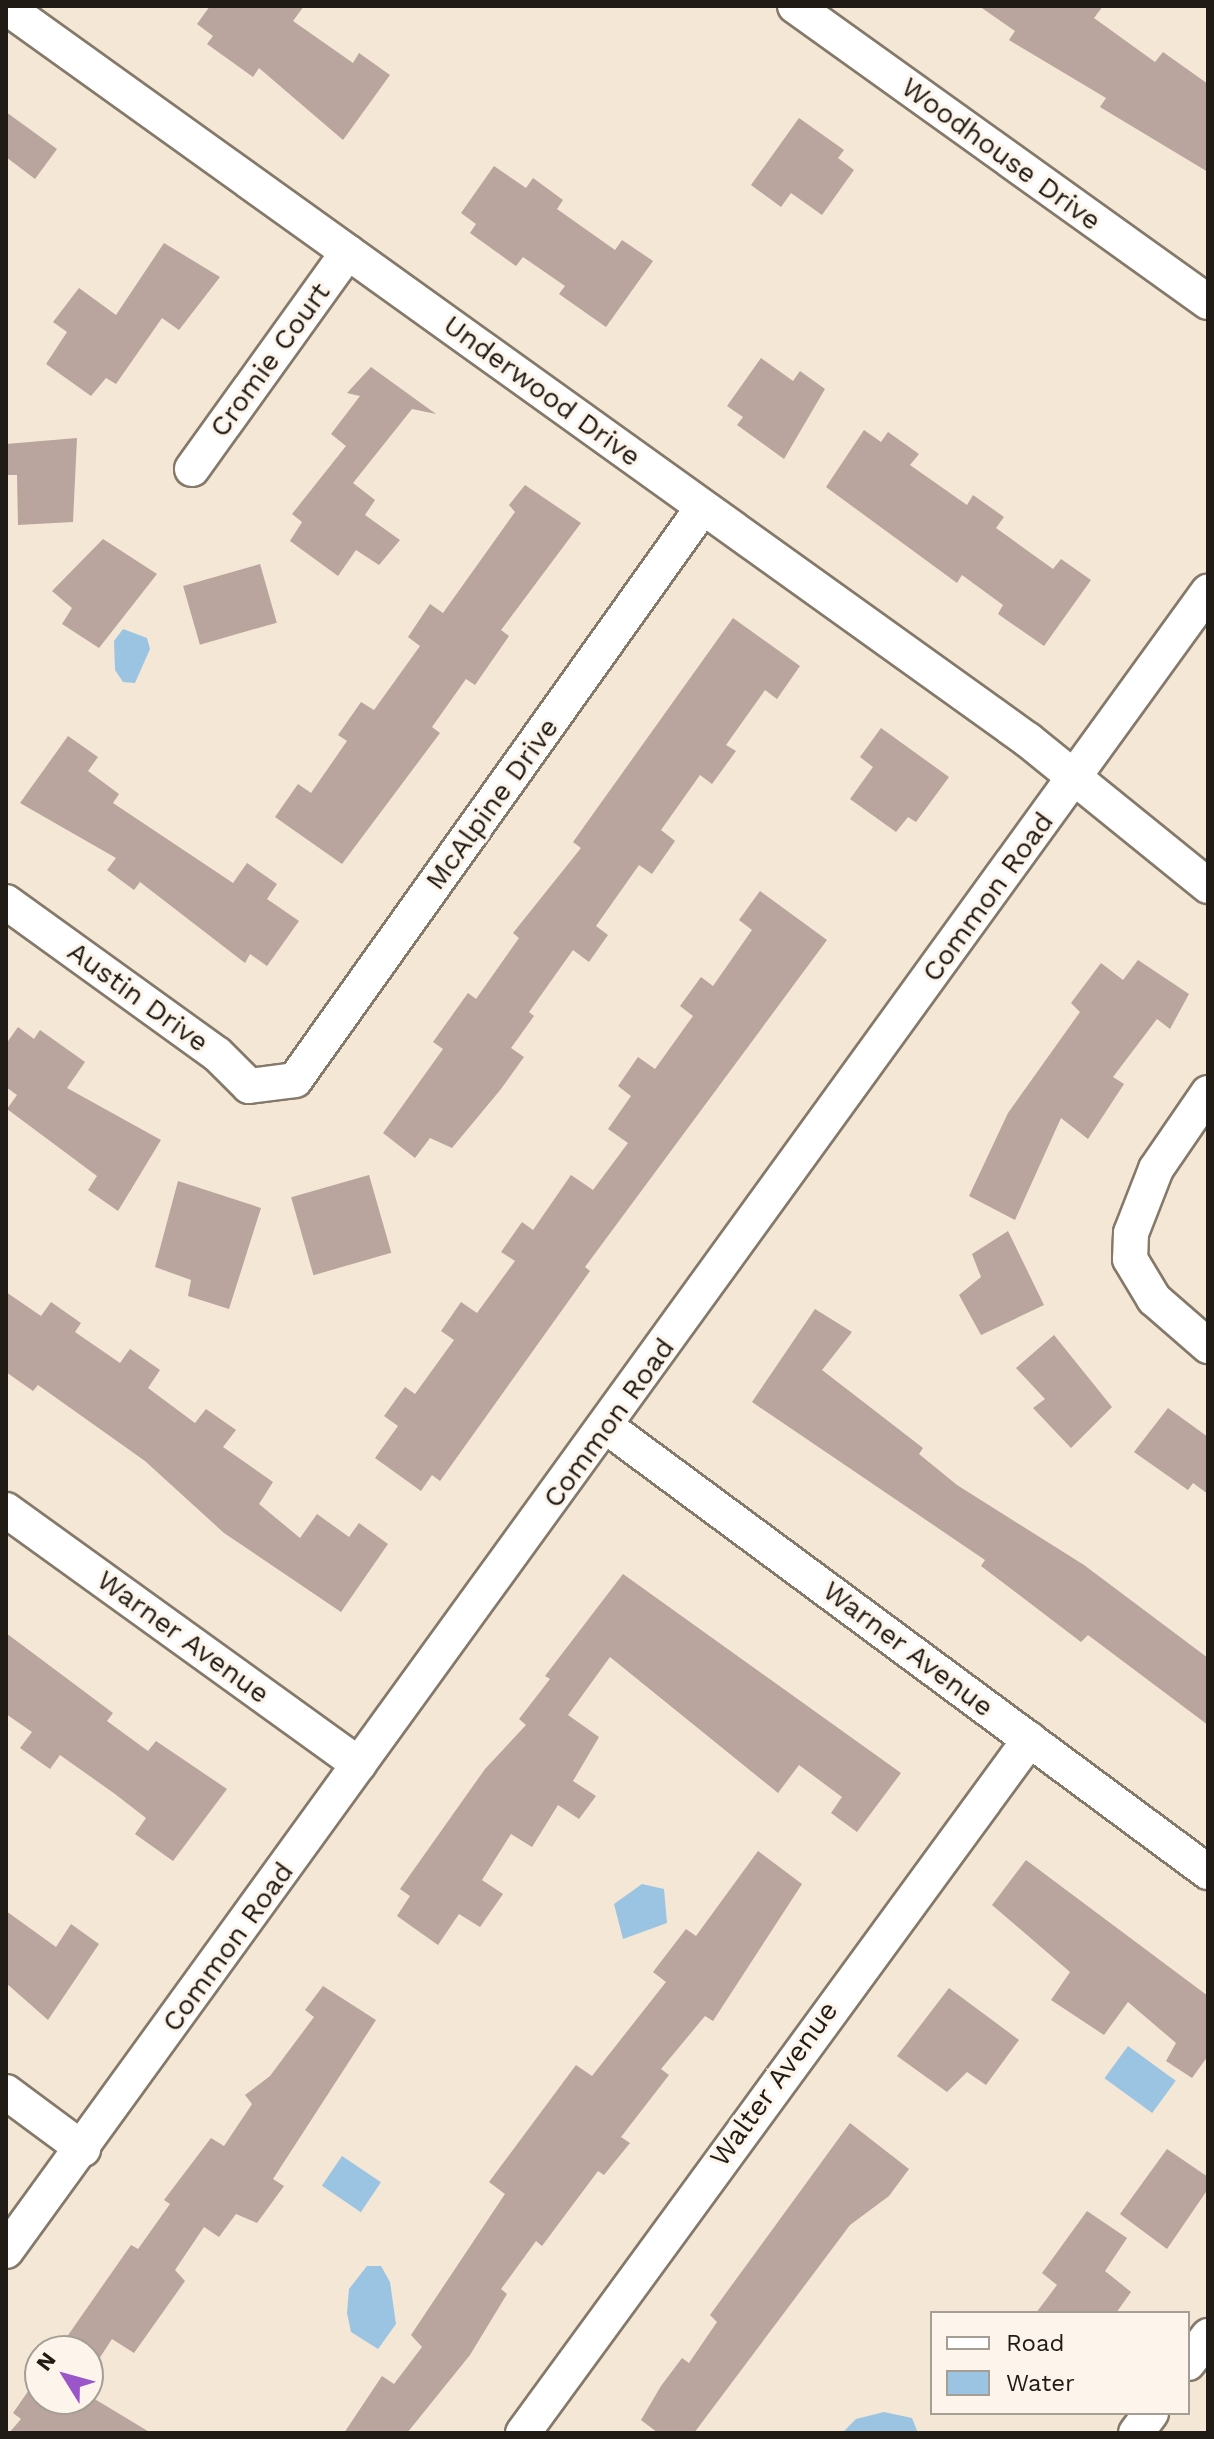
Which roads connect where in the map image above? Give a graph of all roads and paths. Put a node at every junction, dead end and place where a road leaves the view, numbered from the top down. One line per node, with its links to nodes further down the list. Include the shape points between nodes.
1 (795, 6): 4 (street, Woodhouse Drive)
2 (6, 7): 3 (street, Underwood Drive)
3 (348, 252): 5 (street, Cromie Court); 6 (street, Underwood Drive)
4 (1208, 302)
5 (192, 469)
6 (703, 507): 8 (street, Underwood Drive); 11 (street, McAlpine Drive, via 295,1080)
7 (1208, 592): 8 (street, Common Road)
8 (1073, 779): 9 (street, Underwood Drive); 14 (street, Common Road)
9 (1208, 886)
10 (6, 902): 11 (street, Austin Drive, via 217,1054 249,1086)
11 (269, 1085)
12 (1208, 1093): 13 (street, via 1156,1169 1131,1233 1130,1259 1154,1299)
13 (1208, 1346)
14 (607, 1427): 16 (street, Warner Avenue); 17 (street, Common Road)
15 (6, 1510): 17 (street, Warner Avenue)
16 (1030, 1739): 18 (street, Warner Avenue); 25 (street, Walter Avenue)
17 (359, 1765): 20 (street, Common Road)
18 (1208, 1872)
19 (6, 2092): 20 (street)
20 (83, 2149): 21 (street, Common Road)
21 (6, 2251)
22 (1208, 2336): 23 (street)
23 (1190, 2360)
24 (1150, 2415): 26 (street)
25 (523, 2433)
26 (1136, 2433)

